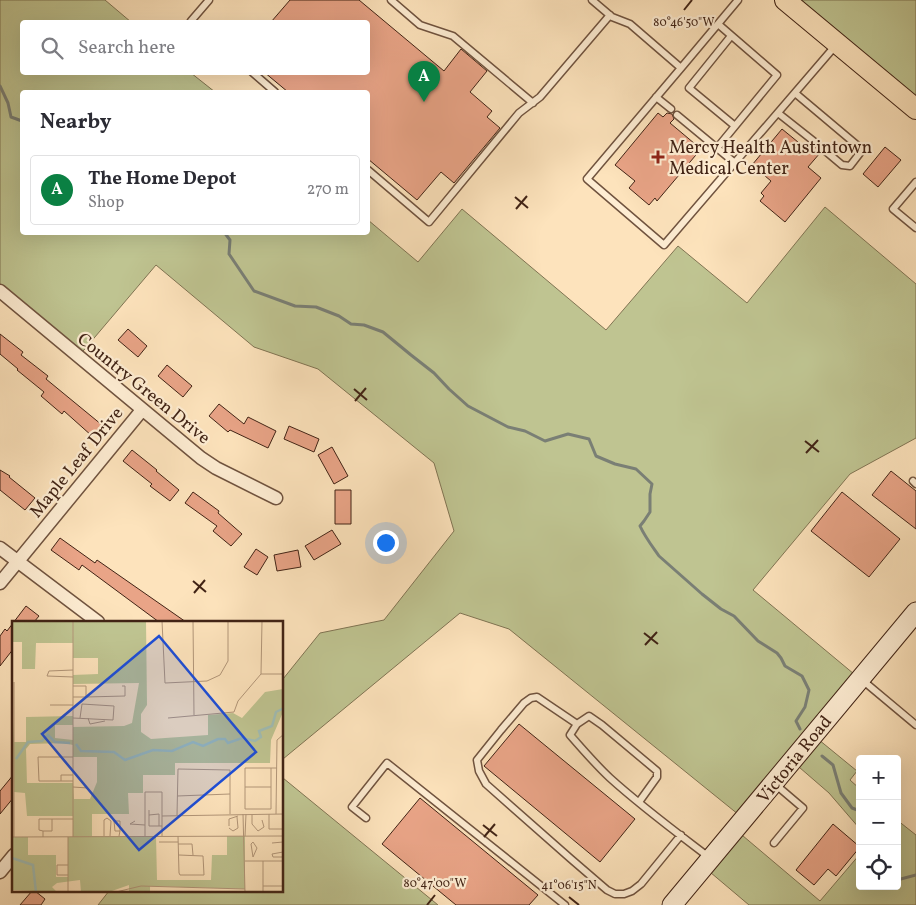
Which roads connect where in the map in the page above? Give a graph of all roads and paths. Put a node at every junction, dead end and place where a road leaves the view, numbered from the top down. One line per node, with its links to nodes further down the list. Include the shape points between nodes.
1 (209, 0): 7 (lane)
2 (391, 0): 16 (lane, via 420,25 453,36)
3 (592, 0): 6 (lane)
4 (738, 0): 8 (lane)
5 (785, 0): 10 (main road)
6 (610, 15): 11 (lane, via 630,24); 16 (lane)
7 (193, 20)
8 (718, 24): 9 (lane); 11 (lane)
9 (731, 36): 21 (lane, via 777,75); 21 (lane, via 689,88)
10 (837, 44): 14 (lane); 18 (main road)
11 (681, 68): 15 (lane)
12 (256, 75): 13 (lane)
13 (274, 90)
14 (795, 93): 19 (lane); 24 (lane, via 858,146 860,154 850,166 842,165)
15 (656, 97): 17 (lane); 25 (lane, via 587,178 664,246)
16 (533, 102): 26 (lane, via 519,113 429,222)
17 (671, 109)
18 (916, 109)
19 (778, 113): 22 (lane); 25 (lane)
20 (678, 114): 23 (lane)
21 (735, 126): 23 (lane)
22 (816, 143)
23 (717, 148): 25 (lane)
24 (823, 149)
25 (735, 163)
26 (370, 172)
27 (916, 182): 28 (lane, via 893,209)
28 (916, 228)
29 (0, 291): 30 (street, Country Green Drive)
30 (142, 410): 31 (street, Country Green Drive, via 216,468); 33 (street, Maple Leaf Drive)
31 (276, 498)
32 (0, 548): 33 (street)
33 (17, 562): 34 (street, Maple Leaf Drive); 36 (street)
34 (0, 583)
35 (916, 612): 37 (street, Victoria Road)
36 (96, 621)
37 (860, 678): 39 (lane); 40 (street, Victoria Road)
38 (577, 724): 41 (lane, via 570,735 609,777); 41 (lane, via 589,716 657,771 657,777); 43 (lane, via 537,697 531,698 477,760 486,784 570,859 615,894 632,891 641,884)
39 (916, 725)
40 (775, 783): 44 (lane, via 803,808); 46 (street, Victoria Road)
41 (639, 802): 43 (lane)
42 (366, 818): 48 (lane, via 352,807 388,763)
43 (681, 835): 46 (lane)
44 (774, 843)
45 (12, 858): 47 (street)
46 (711, 859): 49 (street, Victoria Road)
47 (0, 872)
48 (565, 905)
49 (672, 905)

